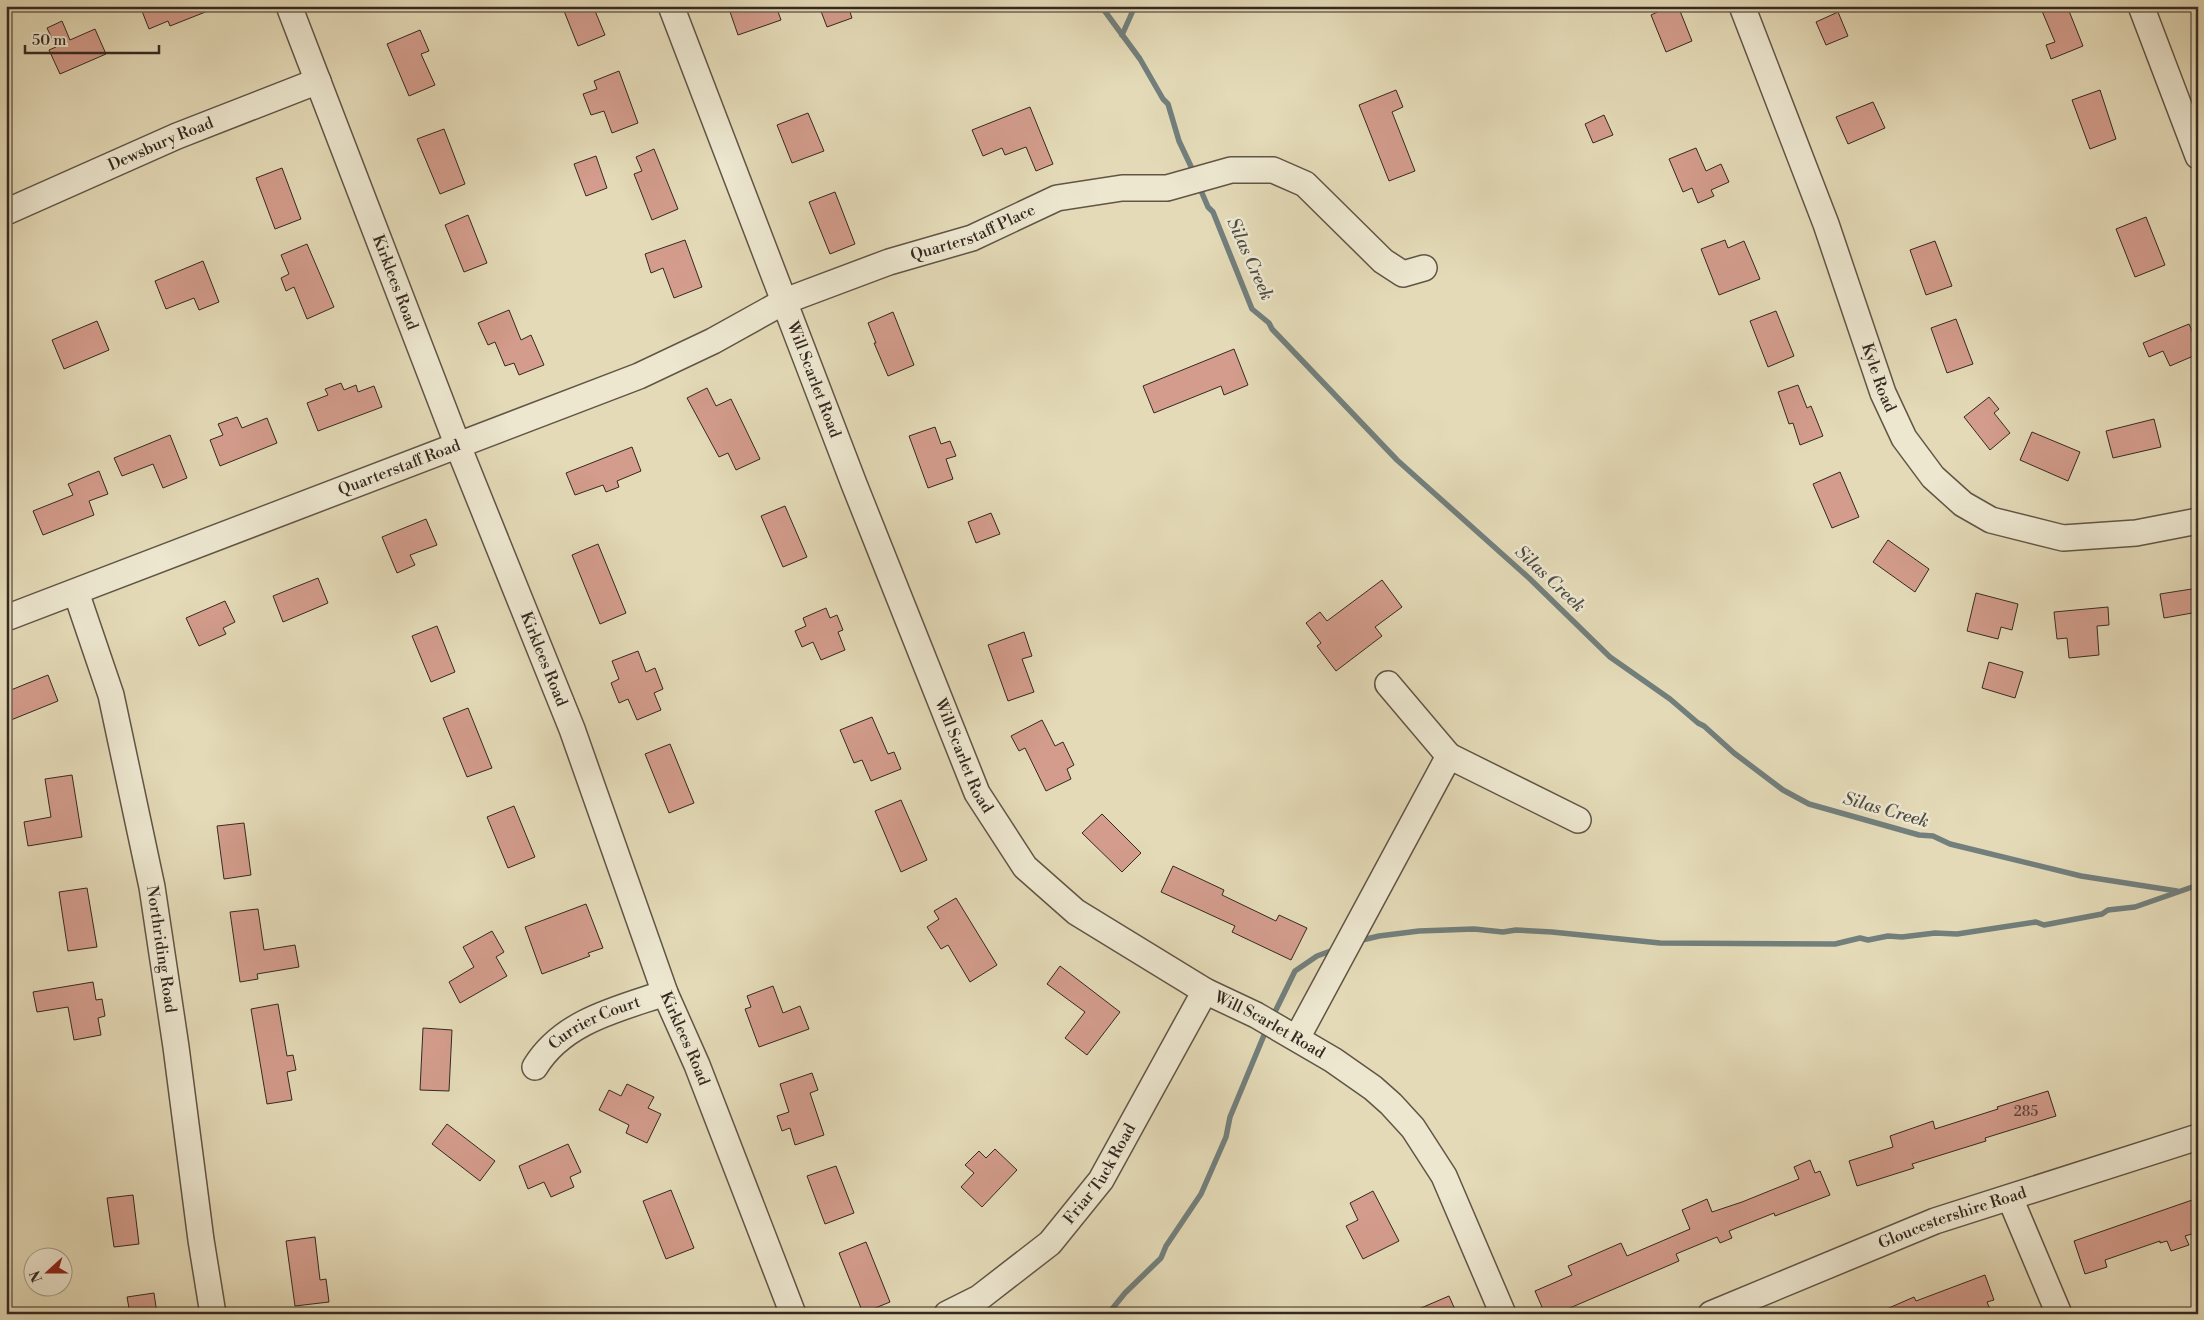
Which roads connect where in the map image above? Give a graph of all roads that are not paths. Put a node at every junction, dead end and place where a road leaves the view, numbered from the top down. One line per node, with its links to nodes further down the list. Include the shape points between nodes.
1 (289, 6): 5 (street, Kirklees Road)
2 (670, 6): 9 (street, Will Scarlet Road)
3 (1742, 6): 11 (street, Kyle Road, via 1826,224 1883,394 1904,438 1933,477 1963,504 1991,520 2062,538 2136,533)
4 (2141, 6): 6 (street)
5 (318, 81): 7 (street, Dewsbury Road, via 177,136); 10 (street, Kirklees Road)
6 (2196, 145)
7 (6, 212)
8 (1424, 268): 9 (street, Quarterstaff Place, via 1403,274 1383,261 1305,184 1273,170 1231,170 1176,185 1122,188 1057,198 972,238 889,262)
9 (785, 302): 10 (street, Quarterstaff Road, via 639,376); 17 (street, Will Scarlet Road, via 976,793 1025,866 1076,912)
10 (458, 446): 12 (street, Quarterstaff Road); 18 (street, Kirklees Road, via 572,729)
11 (2198, 521)
12 (76, 592): 13 (street, Quarterstaff Road); 23 (street, Northriding Road, via 111,695 152,887)
13 (6, 618)
14 (1388, 684): 15 (street)
15 (1449, 756): 16 (street); 19 (street)
16 (1578, 820)
17 (1205, 991): 19 (street, Will Scarlet Road, via 1256,1014); 25 (street, Friar Tuck Road, via 1101,1180 1050,1244 980,1298)
18 (665, 993): 20 (street, Currier Court, via 574,1027 544,1053); 24 (street, Kirklees Road, via 697,1065)
19 (1297, 1038): 26 (street, Will Scarlet Road, via 1373,1088 1413,1128 1444,1176)
20 (535, 1067)
21 (2198, 1137): 22 (street, Gloucestershire Road)
22 (2010, 1198): 27 (street, Gloucestershire Road, via 1935,1221); 28 (street)
23 (213, 1314)
24 (793, 1314)
25 (947, 1314)
26 (1504, 1314)
27 (1712, 1314)
28 (2059, 1314)

